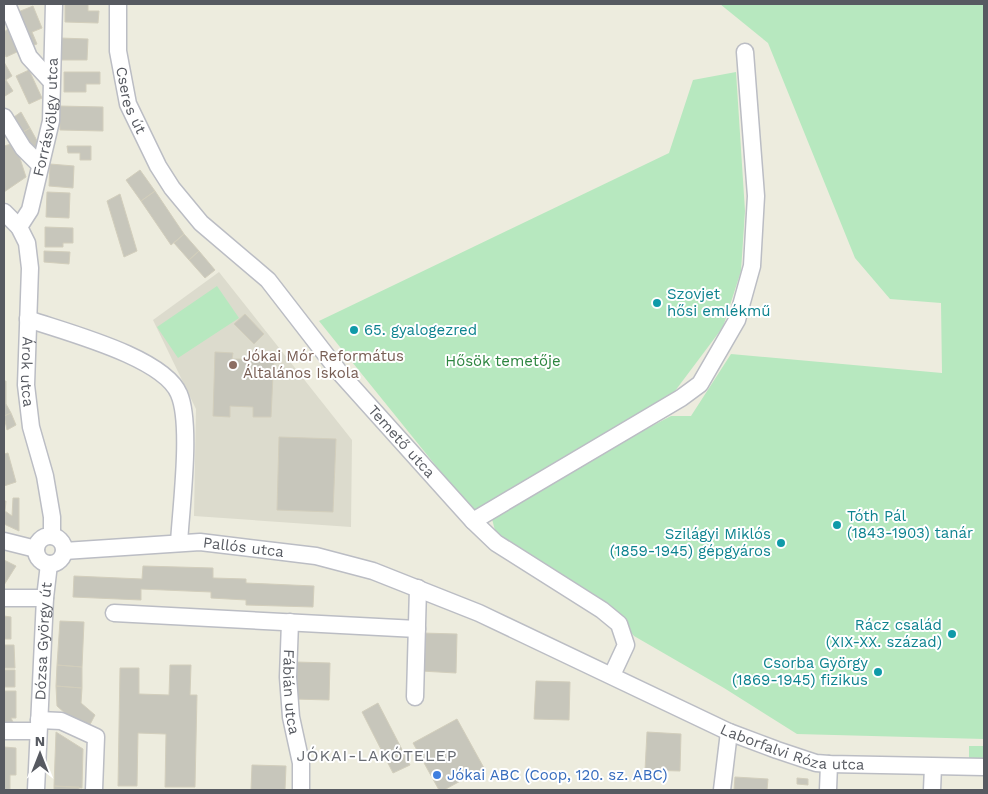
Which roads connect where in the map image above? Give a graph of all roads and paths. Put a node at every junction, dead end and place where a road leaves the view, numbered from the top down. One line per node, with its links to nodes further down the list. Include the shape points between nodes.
1 (7, 4): 5 (street, via 29,57)
2 (54, 4): 5 (street, Forrásvölgy utca)
3 (118, 4): 8 (street, Cseres út, via 118,51 128,104)
4 (745, 52): 12 (street, via 756,196 752,266 737,320 700,384)
5 (51, 81): 7 (street, Forrásvölgy utca, via 51,121)
6 (4, 117): 7 (street, via 23,148)
7 (40, 165): 10 (street, Forrásvölgy utca, via 30,210)
8 (172, 188): 12 (street, Temető utca, via 201,223 268,280 340,373)
9 (4, 212): 10 (street, Árok utca)
10 (19, 227): 11 (street, Árok utca, via 27,243 30,268)
11 (28, 319): 13 (street, Árok utca, via 30,427 44,476 53,522); 15 (street, via 127,354 164,374 179,393 185,418)
12 (474, 521): 25 (street, Temető utca, via 496,543 619,624 626,644)
13 (52, 536): 16 (street, via 40,539); 17 (street, via 61,542)
14 (4, 542): 16 (street)
15 (179, 542): 17 (street, Pallós utca); 19 (street, Pallós utca, via 242,545 316,556 373,571)
16 (36, 549): 18 (street, via 39,559)
17 (64, 551): 18 (street, via 59,561)
18 (49, 564): 21 (street, Dózsa György út)
19 (418, 588): 24 (street); 25 (street, Pallós utca)
20 (4, 598): 21 (street)
21 (44, 598): 27 (street, Dózsa György út)
22 (114, 613): 23 (street)
23 (290, 622): 24 (street); 35 (street, Fábián utca, via 288,677 291,717 301,763)
24 (417, 628): 26 (street)
25 (612, 675): 29 (street, Laborfalvi Róza utca)
26 (415, 697)
27 (38, 725): 28 (street); 33 (street, Dózsa György út); 34 (street, Dózsa György út, via 61,721 96,737)
28 (4, 731)
29 (729, 732): 30 (street, Laborfalvi Róza utca, via 816,763); 36 (street)
30 (829, 764): 31 (street, Laborfalvi Róza utca); 37 (street)
31 (933, 767): 32 (street, Laborfalvi Róza utca); 38 (street)
32 (984, 768)
33 (36, 790)
34 (94, 790)
35 (301, 790)
36 (722, 790)
37 (828, 790)
38 (932, 790)

